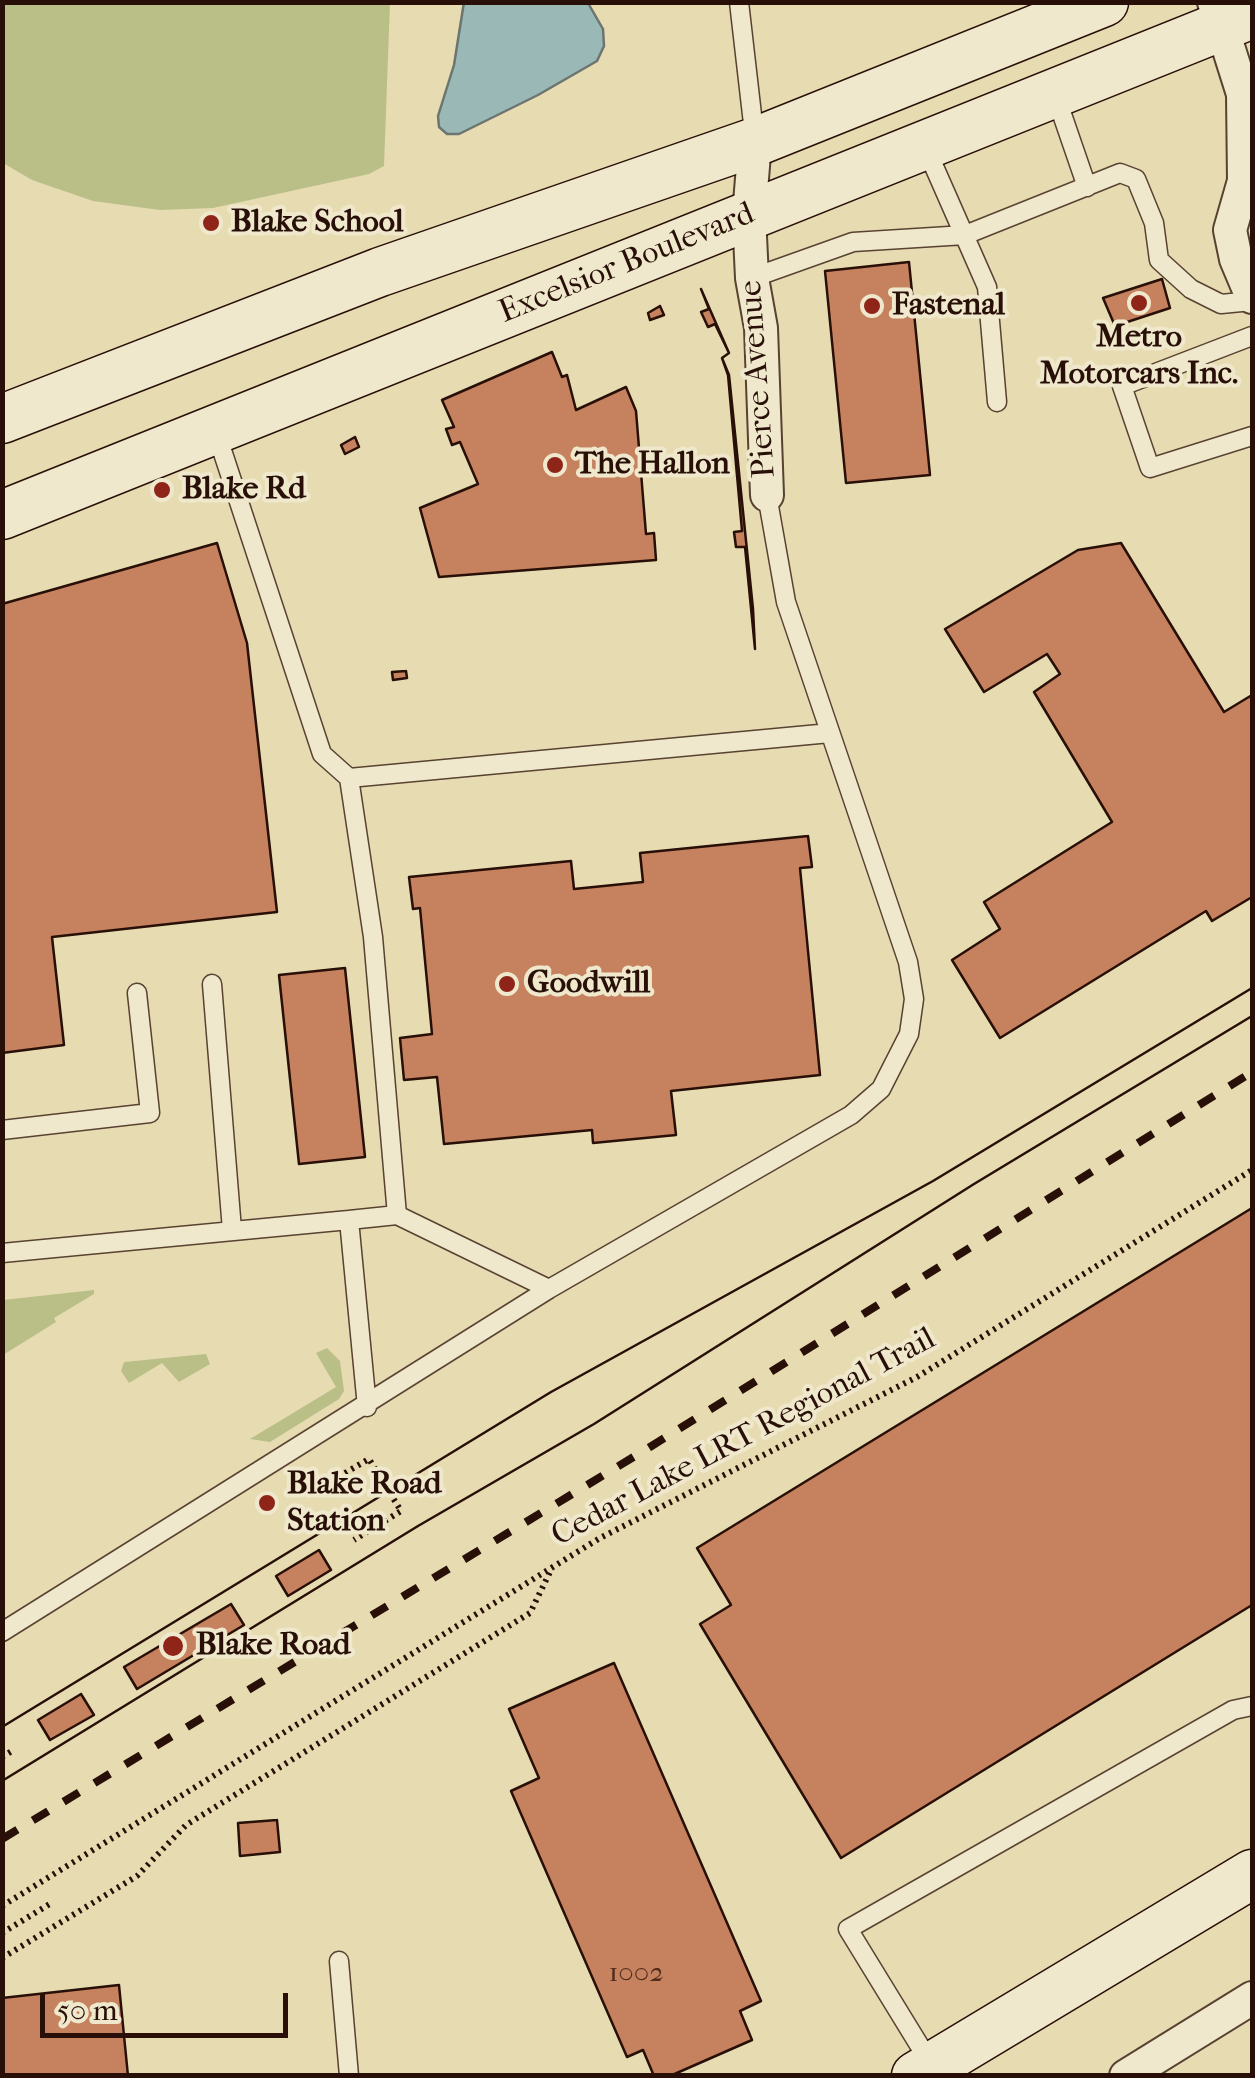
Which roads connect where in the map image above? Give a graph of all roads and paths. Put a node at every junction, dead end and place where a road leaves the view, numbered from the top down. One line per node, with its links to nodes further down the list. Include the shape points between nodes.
1 (739, 2): 5 (lane)
2 (1104, 2): 5 (main road, Excelsior Boulevard)
3 (1230, 14): 4 (main road, Excelsior Boulevard); 11 (street, via 1245,151 1230,230)
4 (1054, 93): 6 (main road, Excelsior Boulevard); 7 (lane)
5 (755, 142): 8 (street, Pierce Avenue); 14 (main road, Excelsior Boulevard, via 380,272)
6 (925, 145): 8 (main road, Excelsior Boulevard); 9 (lane)
7 (1087, 186): 9 (lane); 11 (lane, via 1120,173 1136,178 1154,223 1159,260 1221,304)
8 (749, 216): 10 (street, Pierce Avenue); 15 (main road, Excelsior Boulevard)
9 (965, 235): 10 (lane, via 853,242); 13 (lane, via 987,287)
10 (752, 278): 17 (street, Pierce Avenue, via 761,328)
11 (1252, 299)
12 (1252, 336): 16 (lane, via 1122,386 1150,468)
13 (997, 402)
14 (2, 419)
15 (216, 432): 18 (main road, Excelsior Boulevard); 20 (lane, via 322,754)
16 (1252, 436)
17 (767, 495): 19 (lane, via 786,602)
18 (2, 515)
19 (830, 733): 20 (lane); 29 (lane, via 908,962 914,999 898,1060 881,1089 852,1115)
20 (349, 778): 25 (lane, via 372,937)
21 (212, 984): 27 (lane)
22 (136, 993): 23 (lane, via 150,1113)
23 (2, 1130)
24 (1252, 1170): 33 (path, Cedar Lake LRT Regional Trail, via 917,1377 648,1512)
25 (397, 1214): 26 (lane); 29 (lane)
26 (349, 1220): 27 (lane); 30 (lane)
27 (232, 1230): 28 (lane)
28 (2, 1254)
29 (549, 1290): 30 (lane)
30 (366, 1406): 34 (lane)
31 (345, 1473): 32 (path, via 369,1459 401,1511)
32 (354, 1540)
33 (550, 1571): 40 (path, Cedar Lake LRT Regional Trail); 42 (path, via 530,1613 186,1825 138,1876)
34 (2, 1632)
35 (1252, 1706): 45 (lane, via 1233,1710 848,1929)
36 (12, 1751): 37 (path)
37 (2, 1757)
38 (1252, 1874): 45 (main road)
39 (53, 1902): 41 (path)
40 (2, 1906)
41 (2, 1933)
42 (2, 1958)
43 (339, 1962): 46 (lane)
44 (1252, 1998): 47 (street)
45 (924, 2071)
46 (349, 2076)
47 (1126, 2076)

